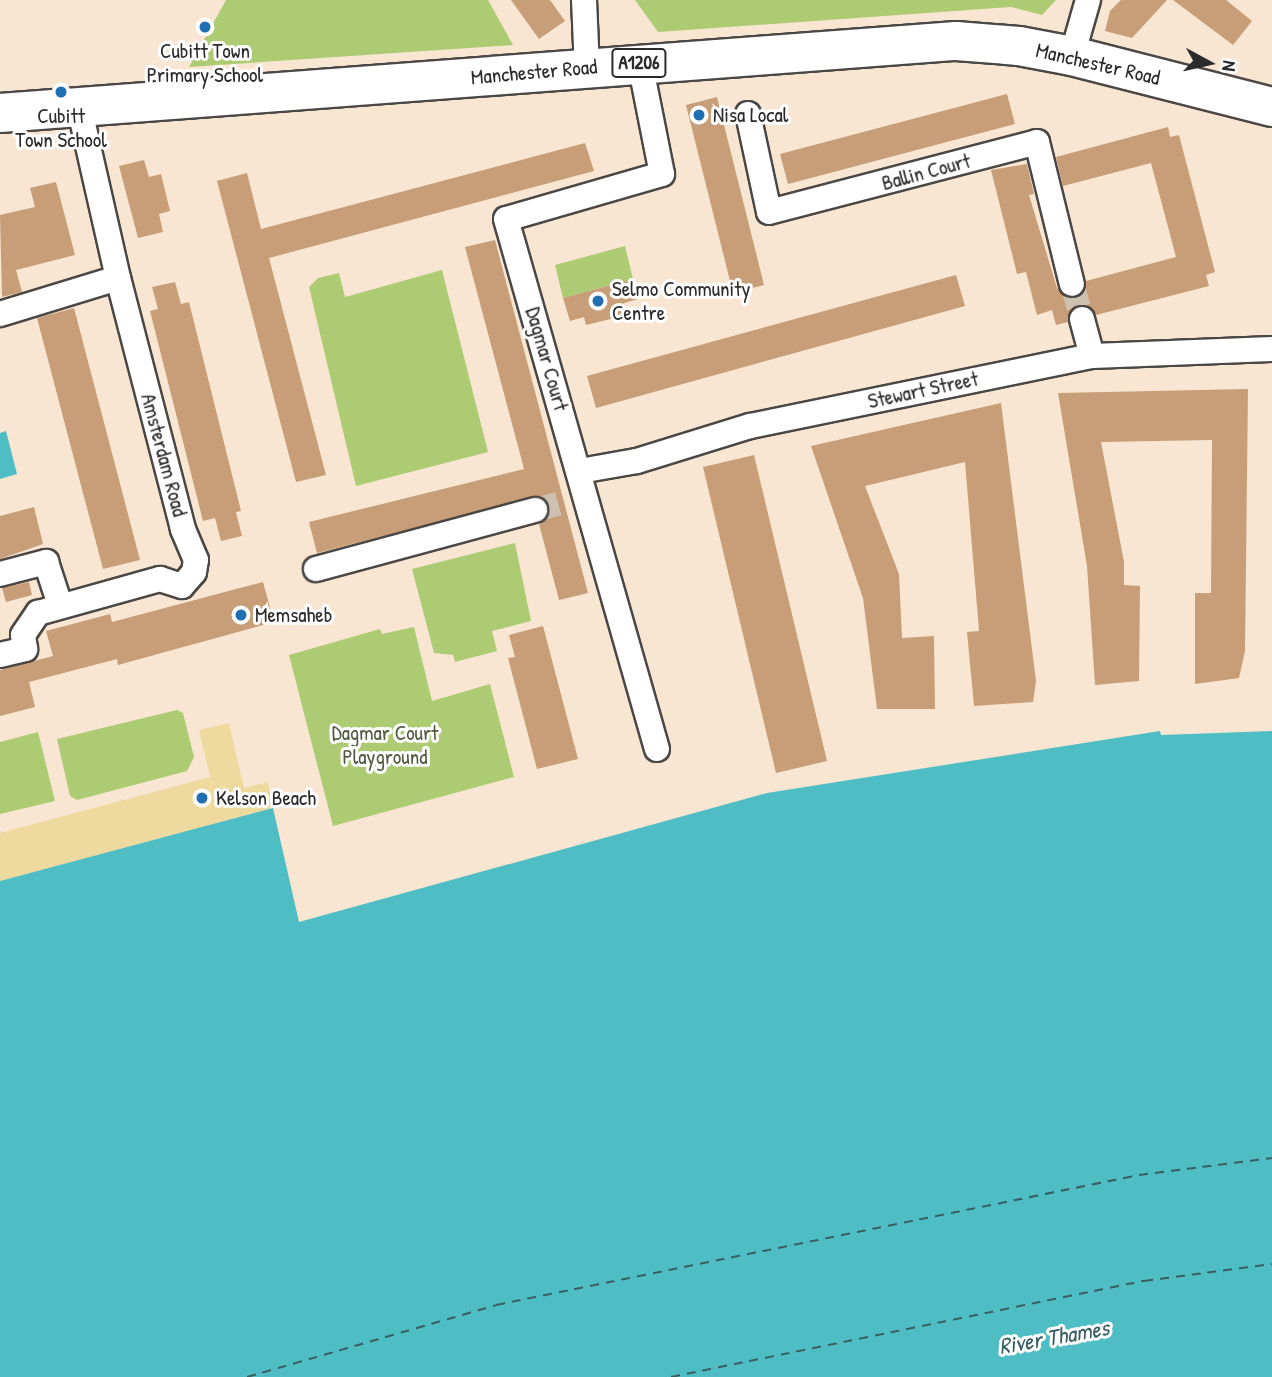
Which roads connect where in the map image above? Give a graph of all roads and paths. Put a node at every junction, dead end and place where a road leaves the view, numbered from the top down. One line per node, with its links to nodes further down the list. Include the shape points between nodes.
1 (584, 0): 5 (street)
2 (1088, 0): 3 (street)
3 (1073, 57): 4 (main road, Manchester Road / A1206, via 1019,46 956,41); 7 (main road, Manchester Road / A1206)
4 (640, 63): 5 (main road, Manchester Road / A1206); 16 (street, Dagmar Court, via 662,174 506,219)
5 (587, 68): 6 (main road, Manchester Road / A1206)
6 (79, 107): 8 (main road, Manchester Road / A1206); 10 (street, Amsterdam Road)
7 (1272, 107)
8 (0, 113)
9 (748, 114): 11 (street, Ballin Court, via 769,212 1037,142)
10 (118, 278): 12 (street); 20 (street, Amsterdam Road, via 183,529 196,560 194,572 182,586 160,579)
11 (1072, 284)
12 (0, 314)
13 (1082, 319): 15 (street)
14 (1272, 349): 15 (street, Stewart Street)
15 (1092, 356): 16 (street, Stewart Street, via 750,426 637,461)
16 (580, 471): 22 (street, Dagmar Court, via 576,500)
17 (535, 510): 18 (street)
18 (316, 569)
19 (0, 574): 20 (street, via 46,562)
20 (60, 605): 21 (street, Amsterdam Road, via 38,613 27,625 25,649)
21 (0, 655)
22 (657, 749)

